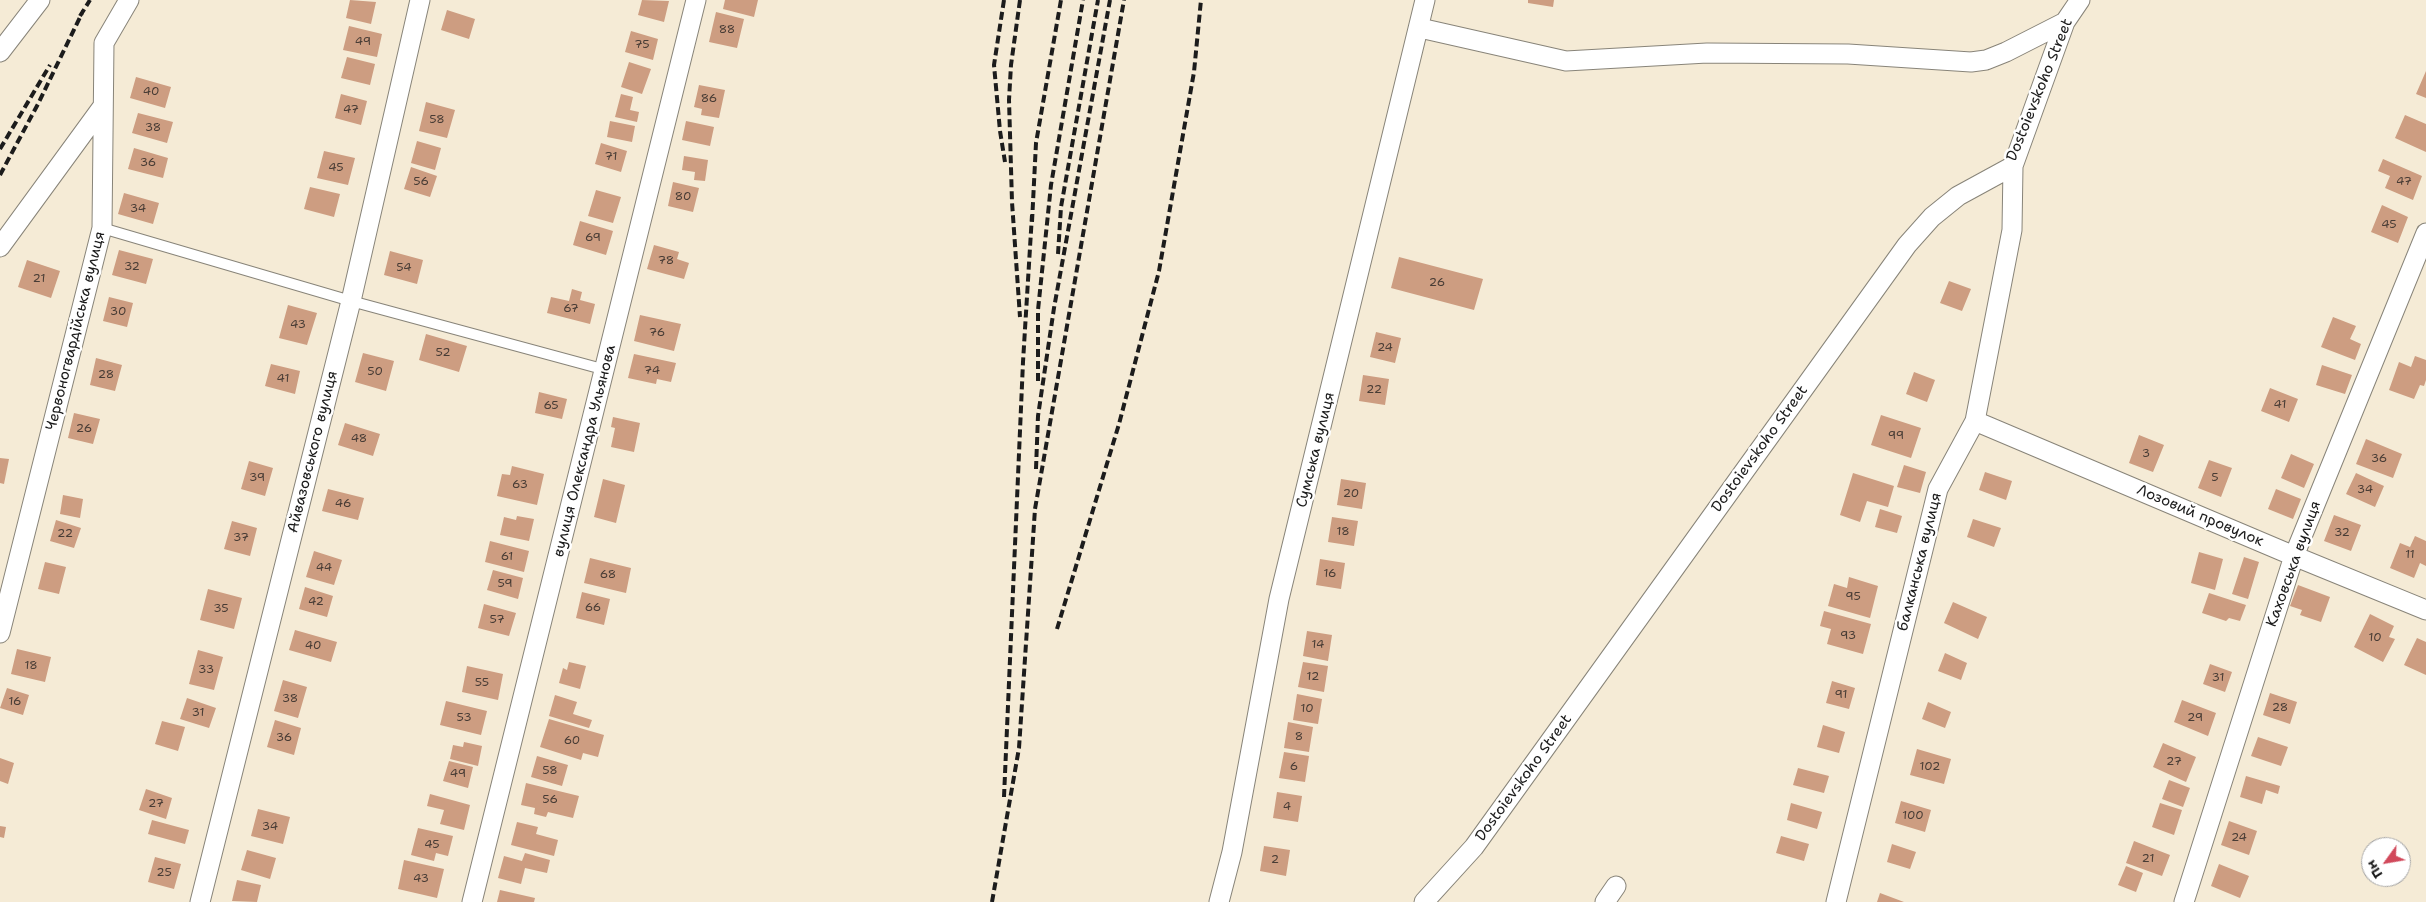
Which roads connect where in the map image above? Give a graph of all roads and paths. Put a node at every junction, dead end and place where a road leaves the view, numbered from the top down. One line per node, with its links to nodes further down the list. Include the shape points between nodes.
1 (40, 0): 9 (street)
2 (129, 0): 10 (street, Червоногвардійська вулиця, via 104,43)
3 (420, 0): 15 (street, Айвазовського вулиця)
4 (696, 0): 16 (street, вулиця Олександра Ульянова)
5 (1425, 0): 8 (street, Сумська вулиця)
6 (2080, 0): 7 (street, Dostoievskoho Street)
7 (2065, 22): 8 (street, via 1999,55 1971,62 1848,54 1716,53 1566,60); 11 (street, Dostoievskoho Street)
8 (1420, 28): 24 (street, Сумська вулиця, via 1279,599 1232,852)
9 (0, 52)
10 (103, 106): 12 (street, Червоногвардійська вулиця); 14 (street)
11 (2013, 166): 17 (street, балканська вулиця, via 2012,230); 25 (street, Dostoievskoho Street, via 1958,196 1932,217 1907,245 1474,847)
12 (102, 228): 15 (lane); 20 (street, Червоногвардійська вулиця)
13 (2426, 233): 18 (street, Каховська вулиця)
14 (0, 247)
15 (351, 300): 16 (lane); 22 (street, Айвазовського вулиця)
16 (606, 370): 23 (street, вулиця Олександра Ульянова)
17 (1975, 420): 18 (street, Лозовий провулок); 27 (street, балканська вулиця, via 1938,489)
18 (2294, 556): 19 (street, Лозовий провулок); 28 (street, Каховська вулиця)
19 (2426, 610)
20 (0, 633)
21 (1616, 886): 26 (street)
22 (200, 902)
23 (472, 902)
24 (1219, 902)
25 (1424, 902)
26 (1605, 902)
27 (1836, 902)
28 (2184, 902)

